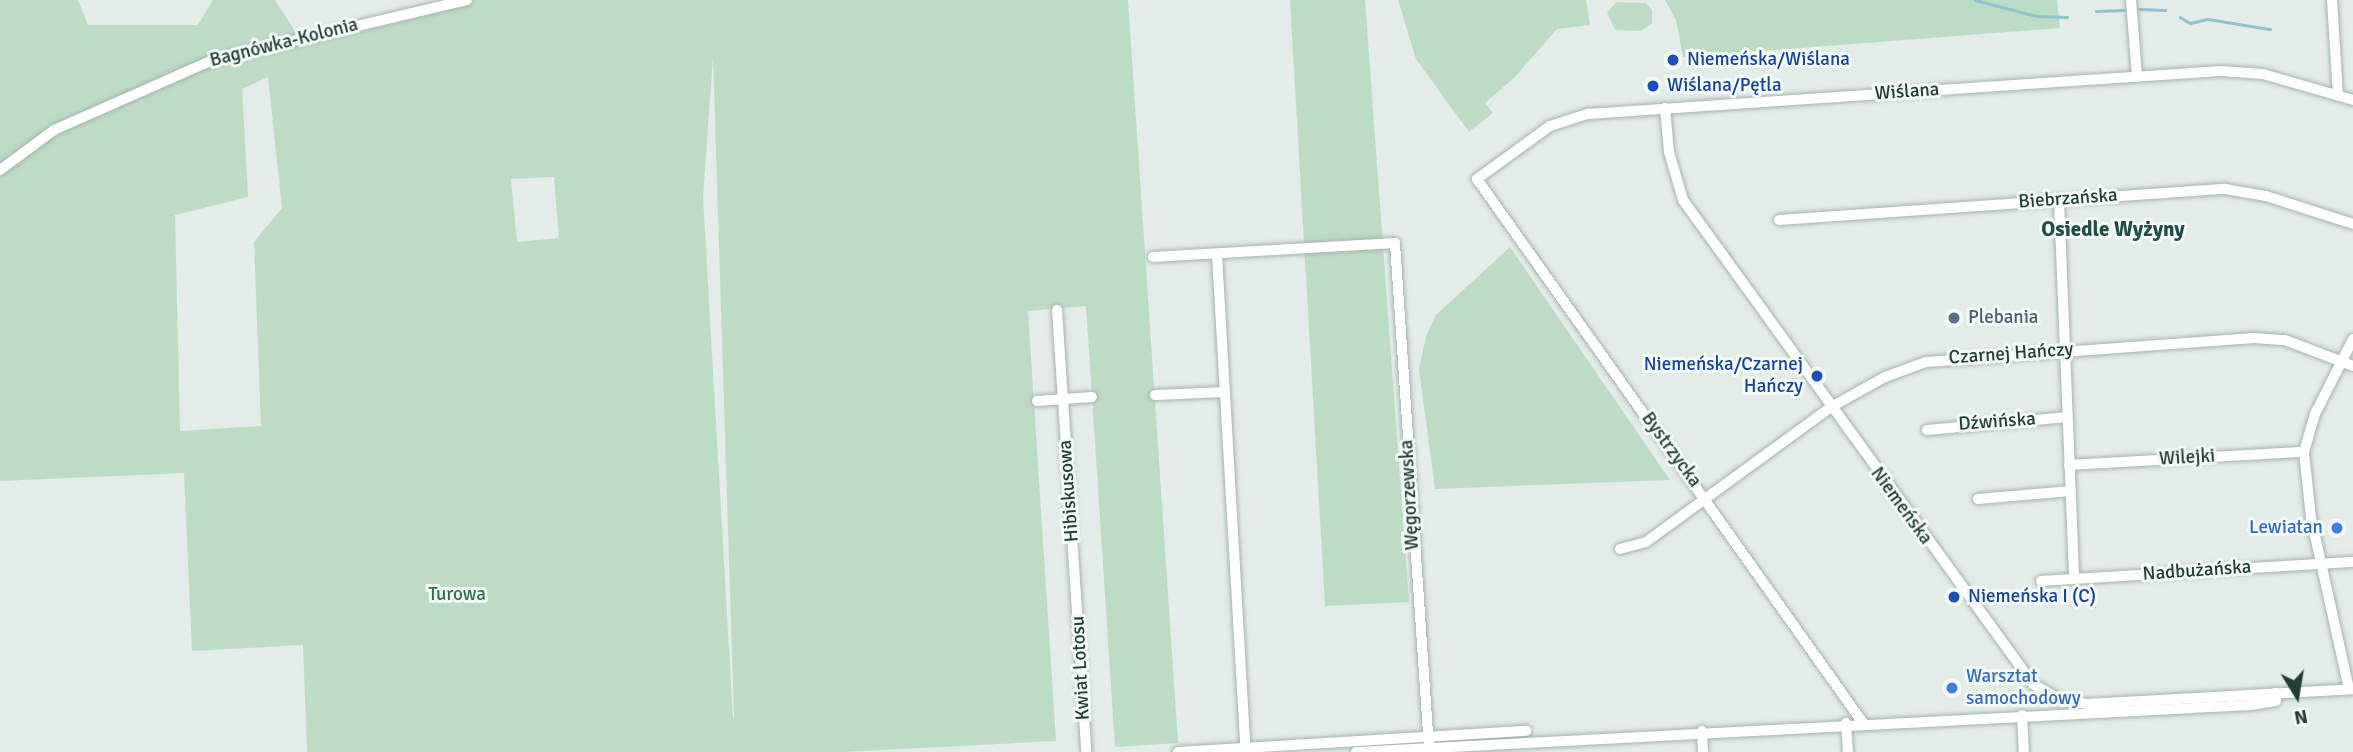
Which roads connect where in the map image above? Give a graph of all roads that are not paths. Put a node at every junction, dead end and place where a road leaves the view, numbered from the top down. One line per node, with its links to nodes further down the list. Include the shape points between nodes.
1 (467, 0): 8 (street, Bagnówka-Kolonia, via 213,60 54,130)
2 (2132, 0): 4 (street)
3 (2332, 0): 5 (street)
4 (2137, 77): 5 (street, Wiślana, via 2221,71 2263,74); 7 (street, Wiślana)
5 (2338, 95): 6 (street, Wiślana)
6 (2353, 100)
7 (1665, 108): 9 (street, Wiślana, via 1588,114 1558,122); 24 (street, Niemeńska, via 1669,152 1683,200)
8 (0, 170)
9 (1477, 179): 30 (street, Bystrzycka)
10 (2059, 200): 11 (street, Biebrzańska); 12 (street, Biebrzańska, via 2225,189 2266,196); 17 (street)
11 (1779, 220)
12 (2353, 224)
13 (1217, 256): 14 (street); 19 (street); 46 (street, Węgorzewska, via 1395,243)
14 (1153, 257)
15 (1057, 310): 22 (street, Hibiskusowa)
16 (2353, 339): 18 (street)
17 (2065, 349): 18 (street, Czarnej Hańczy, via 2254,338 2285,340); 24 (street, Czarnej Hańczy, via 1938,359 1885,377); 25 (street)
18 (2348, 363): 27 (street, via 2315,414)
19 (1225, 392): 20 (street); 47 (street)
20 (1156, 395)
21 (1092, 397): 22 (street)
22 (1063, 398): 23 (street); 37 (street, Hibiskusowa)
23 (1038, 401)
24 (1831, 407): 30 (street, Czarnej Hańczy); 39 (street, Niemeńska, via 2018,668 2041,691 2087,704)
25 (2067, 417): 26 (street, Dźwińska); 28 (street)
26 (1927, 430)
27 (2304, 452): 28 (street, Wilejki); 34 (street, via 2304,477)
28 (2069, 465): 29 (street)
29 (2071, 491): 31 (street); 35 (street)
30 (1704, 497): 32 (street, Czarnej Hańczy, via 1646,542); 42 (street, Bystrzycka)
31 (1978, 499)
32 (1620, 549)
33 (2353, 562): 34 (street, Nadbużańska)
34 (2321, 563): 35 (street, Nadbużańska); 38 (street)
35 (2074, 578): 36 (street, Nadbużańska)
36 (2041, 581)
37 (1076, 584): 49 (street, Kwiat Lotosu)
38 (2351, 689): 39 (street, Niemeńska)
39 (2275, 693): 40 (street, Niemeńska, via 2276,701 2251,705 2084,716)
40 (2022, 715): 42 (street, Niemeńska); 55 (street)
41 (1846, 723): 42 (street, Niemeńska); 44 (street, Niemeńska); 54 (street)
42 (1863, 723)
43 (1526, 731): 46 (street)
44 (1702, 731): 45 (street, Niemeńska); 53 (street)
45 (1581, 739): 46 (street, Niemeńska); 52 (street)
46 (1428, 742): 47 (street); 48 (street, Niemeńska)
47 (1245, 750): 50 (street)
48 (1411, 751): 51 (street, Niemeńska)
49 (1086, 752)
50 (1178, 752)
51 (1356, 752)
52 (1581, 752)
53 (1703, 752)
54 (1848, 752)
55 (2024, 752)

